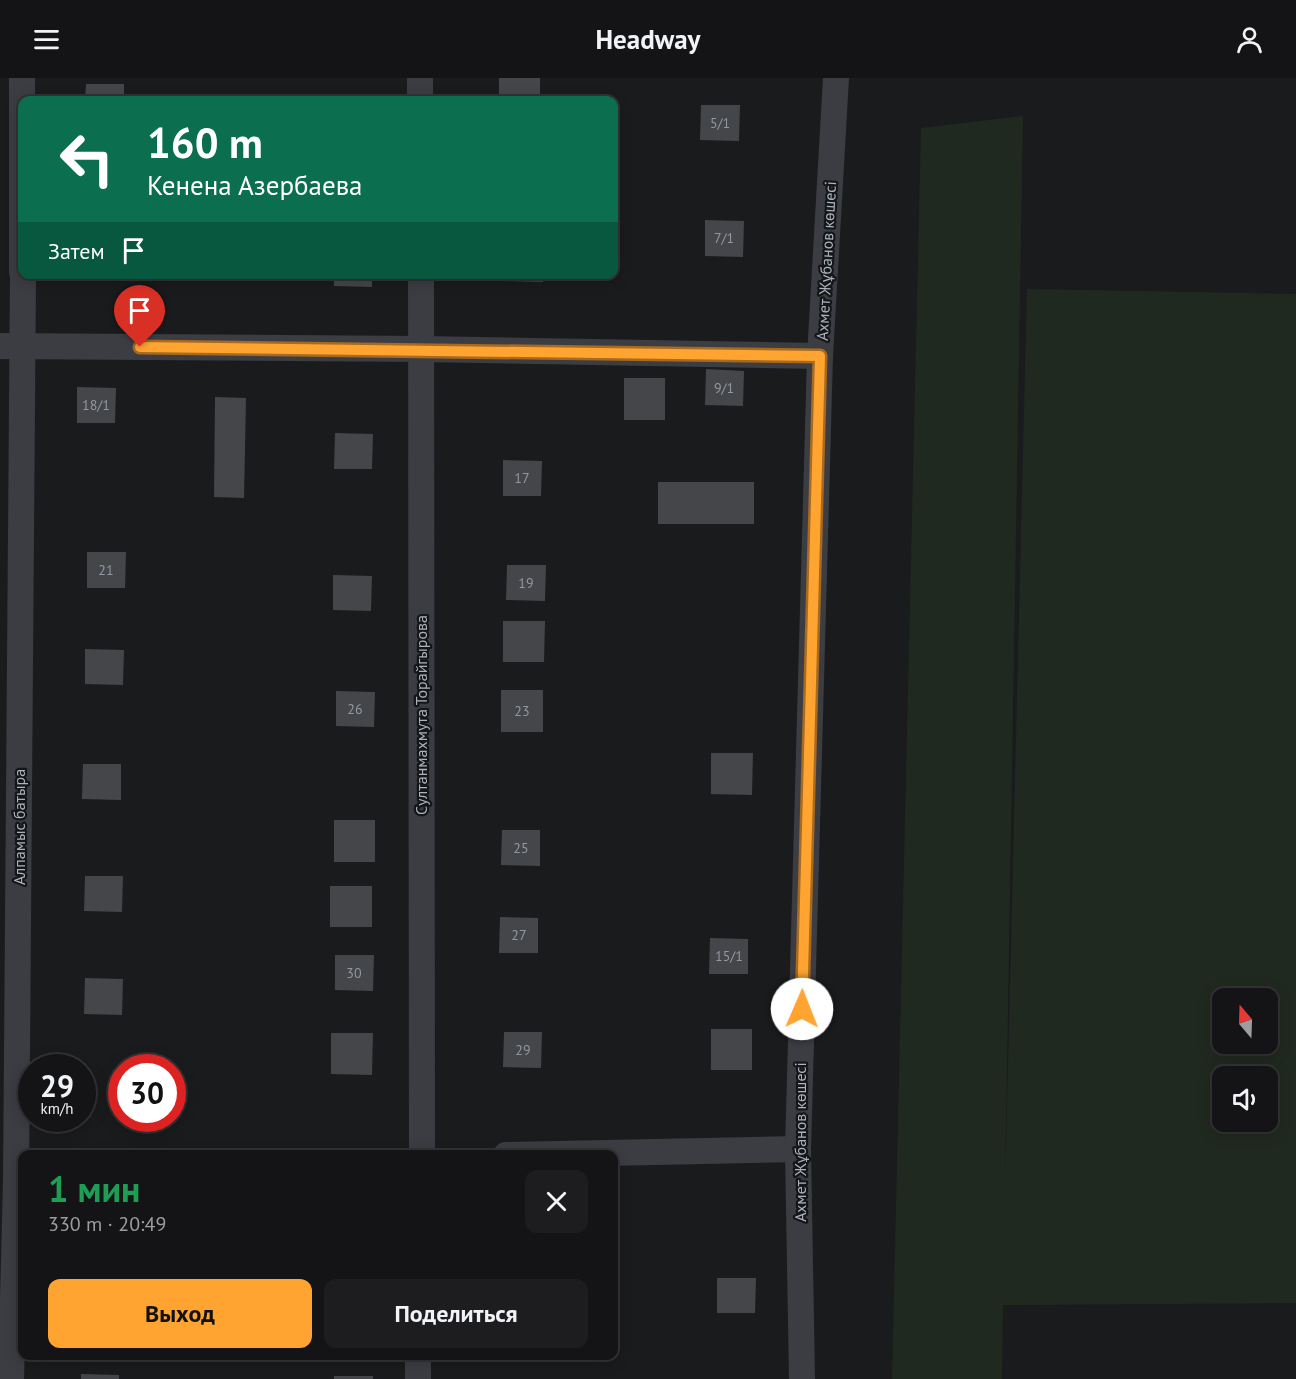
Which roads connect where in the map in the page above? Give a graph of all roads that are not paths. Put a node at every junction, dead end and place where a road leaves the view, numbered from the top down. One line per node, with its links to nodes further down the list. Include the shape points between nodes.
1 (22, 78): 4 (street, Алпамыс батыра)
2 (420, 78): 5 (street)
3 (836, 78): 10 (street, Ахмет Жұбанов көшесі)
4 (22, 96)
5 (420, 96)
6 (21, 279): 8 (street, Алпамыс батыра)
7 (421, 279): 9 (street, Султанмахмута Торайгырова)
8 (11, 346): 9 (street); 14 (street, Алпамыс батыра)
9 (421, 349): 10 (street); 12 (street, Султанмахмута Торайгырова)
10 (820, 356): 11 (street, Ахмет Жұбанов көшесі)
11 (798, 1149): 13 (street); 18 (street, Ахмет Жұбанов көшесі)
12 (422, 1150)
13 (618, 1153)
14 (13, 1181): 16 (street, Алпамыс батыра)
15 (418, 1360): 17 (street)
16 (11, 1379)
17 (418, 1379)
18 (802, 1379)

